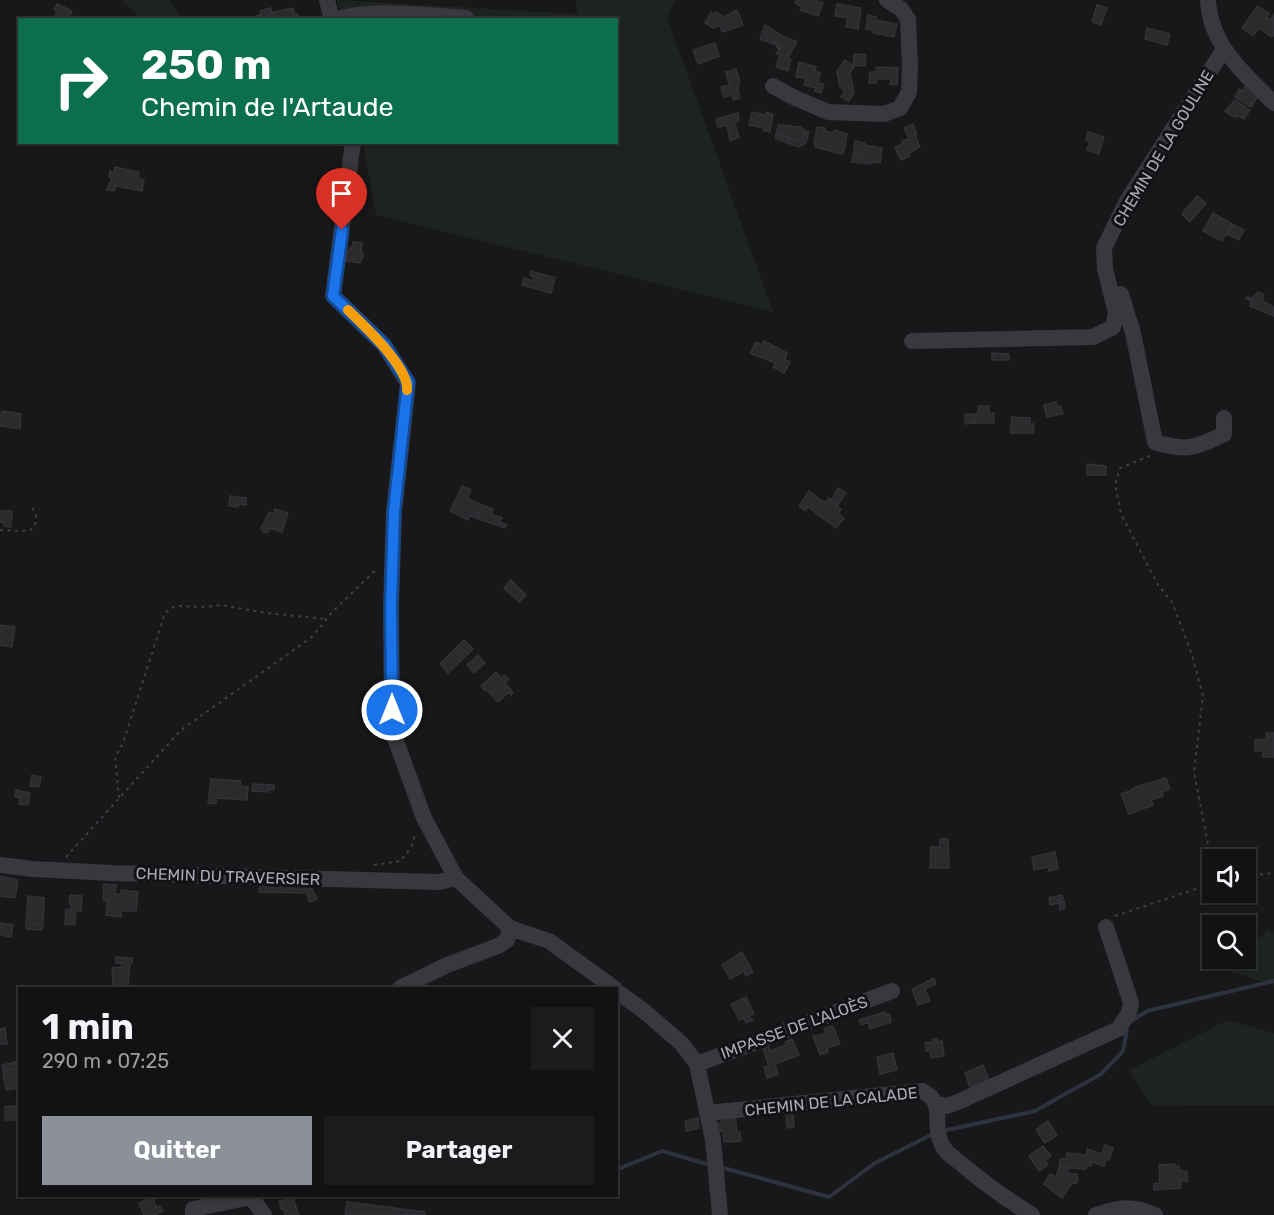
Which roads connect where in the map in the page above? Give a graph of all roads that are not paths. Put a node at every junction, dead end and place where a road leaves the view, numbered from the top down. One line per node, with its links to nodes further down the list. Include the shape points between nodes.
1 (327, 0): 6 (street)
2 (887, 0): 10 (street, via 908,19 909,92 900,108 884,114 828,112)
3 (1208, 0): 9 (street)
4 (367, 7): 5 (street); 7 (street)
5 (407, 7): 8 (street)
6 (332, 18)
7 (337, 18)
8 (466, 18)
9 (1224, 49): 11 (street, via 1234,65); 13 (street, CHEMIN DE LA GOULINE, via 1127,201)
10 (773, 86)
11 (1274, 103)
12 (353, 144): 17 (street, via 333,296 384,345 408,382 394,512 392,730 424,818)
13 (1104, 248): 14 (street, via 1116,313 1113,327 1093,337); 15 (street, via 1133,333 1155,442 1176,449 1199,446 1224,434)
14 (912, 341)
15 (1224, 418)
16 (0, 865): 17 (street, CHEMIN DU TRAVERSIER, via 439,882)
17 (456, 878): 19 (street)
18 (1106, 927): 25 (street, via 1131,1003 1118,1029 958,1102)
19 (510, 928): 20 (street, via 507,940 498,946); 21 (street, via 549,941)
20 (402, 987)
21 (611, 987)
22 (892, 991): 24 (street, IMPASSE DE L'ALOÈS)
23 (618, 992): 24 (street, via 682,1044)
24 (697, 1064): 26 (street)
25 (937, 1104): 26 (street, CHEMIN DE LA CALADE, via 933,1096 922,1091); 30 (street, CHEMIN DE LA CALADE, via 936,1128 945,1150)
26 (707, 1113): 29 (street)
27 (193, 1215): 28 (street, via 193,1209 251,1197)
28 (264, 1215)
29 (720, 1215)
30 (1032, 1215)
31 (1096, 1215): 32 (street, via 1125,1207)
32 (1155, 1215)

